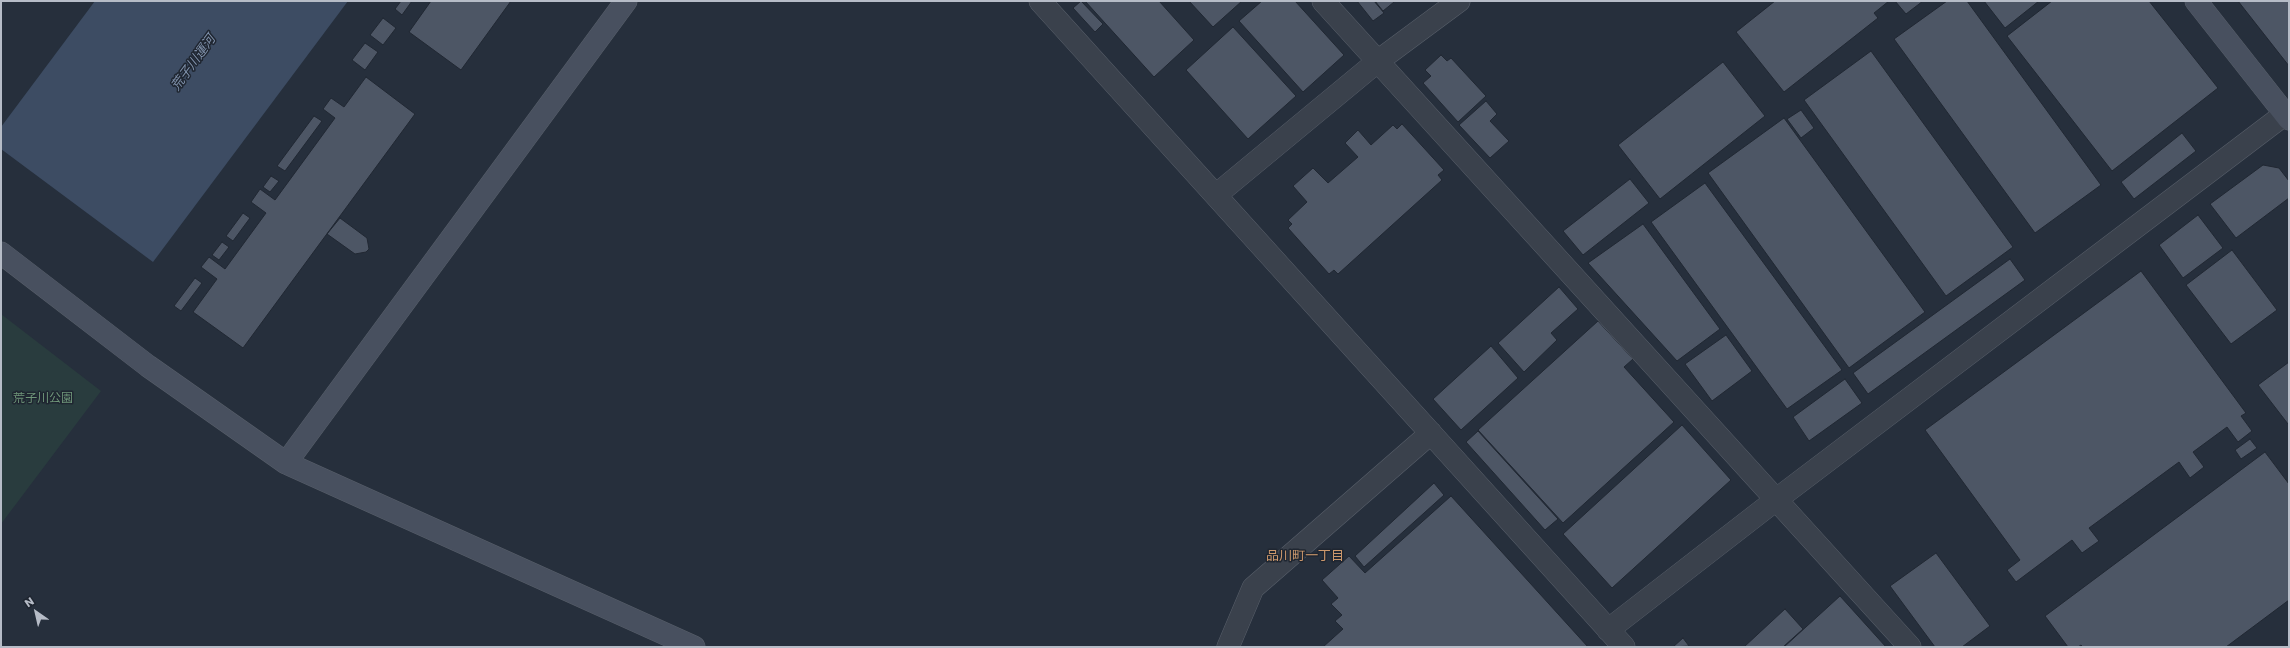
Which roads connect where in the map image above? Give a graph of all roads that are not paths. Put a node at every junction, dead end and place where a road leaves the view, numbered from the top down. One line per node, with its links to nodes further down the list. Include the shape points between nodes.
1 (626, 1): 11 (street)
2 (1040, 1): 8 (street)
3 (1324, 1): 6 (street)
4 (1459, 1): 6 (street)
5 (2196, 1): 7 (street)
6 (1378, 61): 8 (street); 12 (street)
7 (2288, 115): 12 (street)
8 (1216, 195): 10 (street)
9 (1, 253): 11 (street, via 148,366)
10 (1431, 433): 13 (street); 15 (street, via 1253,588)
11 (286, 463): 14 (street)
12 (1777, 499): 13 (street); 17 (street)
13 (1608, 630): 16 (street)
14 (694, 647)
15 (1228, 647)
16 (1624, 647)
17 (1910, 647)

